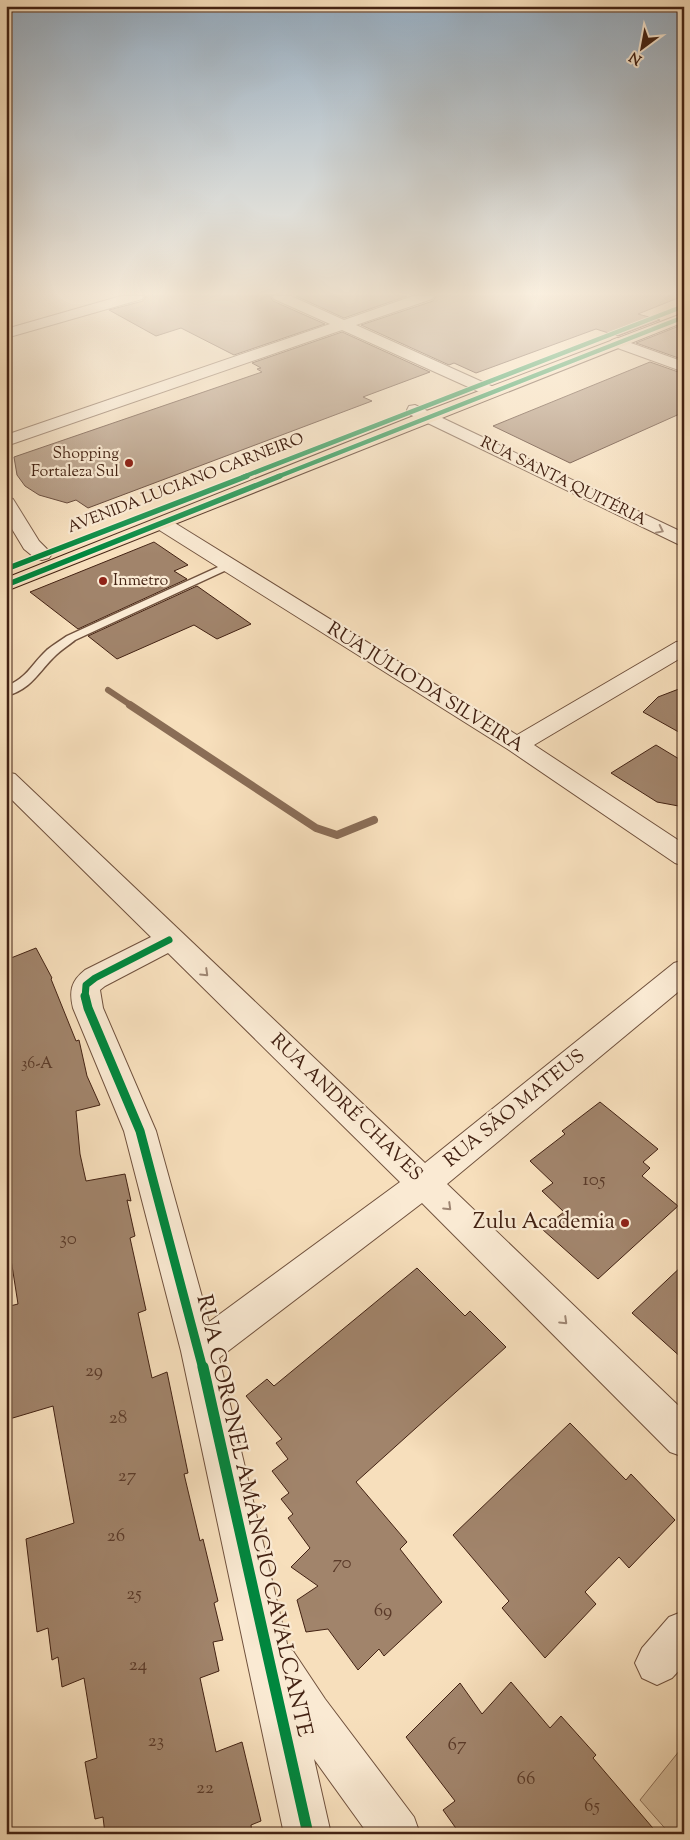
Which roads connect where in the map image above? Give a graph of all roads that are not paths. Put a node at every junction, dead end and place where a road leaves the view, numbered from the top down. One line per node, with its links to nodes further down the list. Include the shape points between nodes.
1 (176, 382): 7 (street)
2 (469, 382): 5 (street)
3 (502, 382): 5 (main road, AVENIDA LUCIANO CARNEIRO)
4 (505, 382): 5 (main road, AVENIDA LUCIANO CARNEIRO)
5 (485, 389): 6 (main road, AVENIDA LUCIANO CARNEIRO)
6 (421, 413): 9 (main road, AVENIDA LUCIANO CARNEIRO); 10 (street, RUA SANTA QUITÉRIA, one-way to 10); 11 (main road, AVENIDA LUCIANO CARNEIRO)
7 (6, 441)
8 (6, 503): 11 (street, via 31,545)
9 (163, 524): 12 (street, RUA JÚLIO DA SILVEIRA); 14 (main road, AVENIDA LUCIANO CARNEIRO)
10 (684, 541)
11 (42, 554): 13 (main road, AVENIDA LUCIANO CARNEIRO)
12 (230, 565): 16 (lane, via 71,638 51,653 24,683); 17 (street, RUA JÚLIO DA SILVEIRA)
13 (6, 569)
14 (6, 585)
15 (684, 647): 17 (street)
16 (6, 692)
17 (517, 745): 19 (street, RUA JÚLIO DA SILVEIRA)
18 (6, 780): 20 (street, RUA ANDRÉ CHAVES)
19 (684, 856)
20 (170, 940): 22 (street, RUA ANDRÉ CHAVES, one-way to 22); 23 (street, RUA CORONEL AMÂNCIO CAVALCANTE, via 95,978 86,985 85,996 140,1131)
21 (684, 971): 22 (street, RUA SÃO MATEUS)
22 (424, 1183): 23 (street, RUA SÃO MATEUS); 24 (street, RUA ANDRÉ CHAVES, one-way to 24)
23 (199, 1351): 26 (street, RUA CORONEL AMÂNCIO CAVALCANTE)
24 (684, 1438)
25 (684, 1632): 27 (street)
26 (267, 1648): 28 (street, RUA CORONEL AMÂNCIO CAVALCANTE); 29 (street, via 309,1715)
27 (657, 1663)
28 (308, 1834)
29 (397, 1834)

